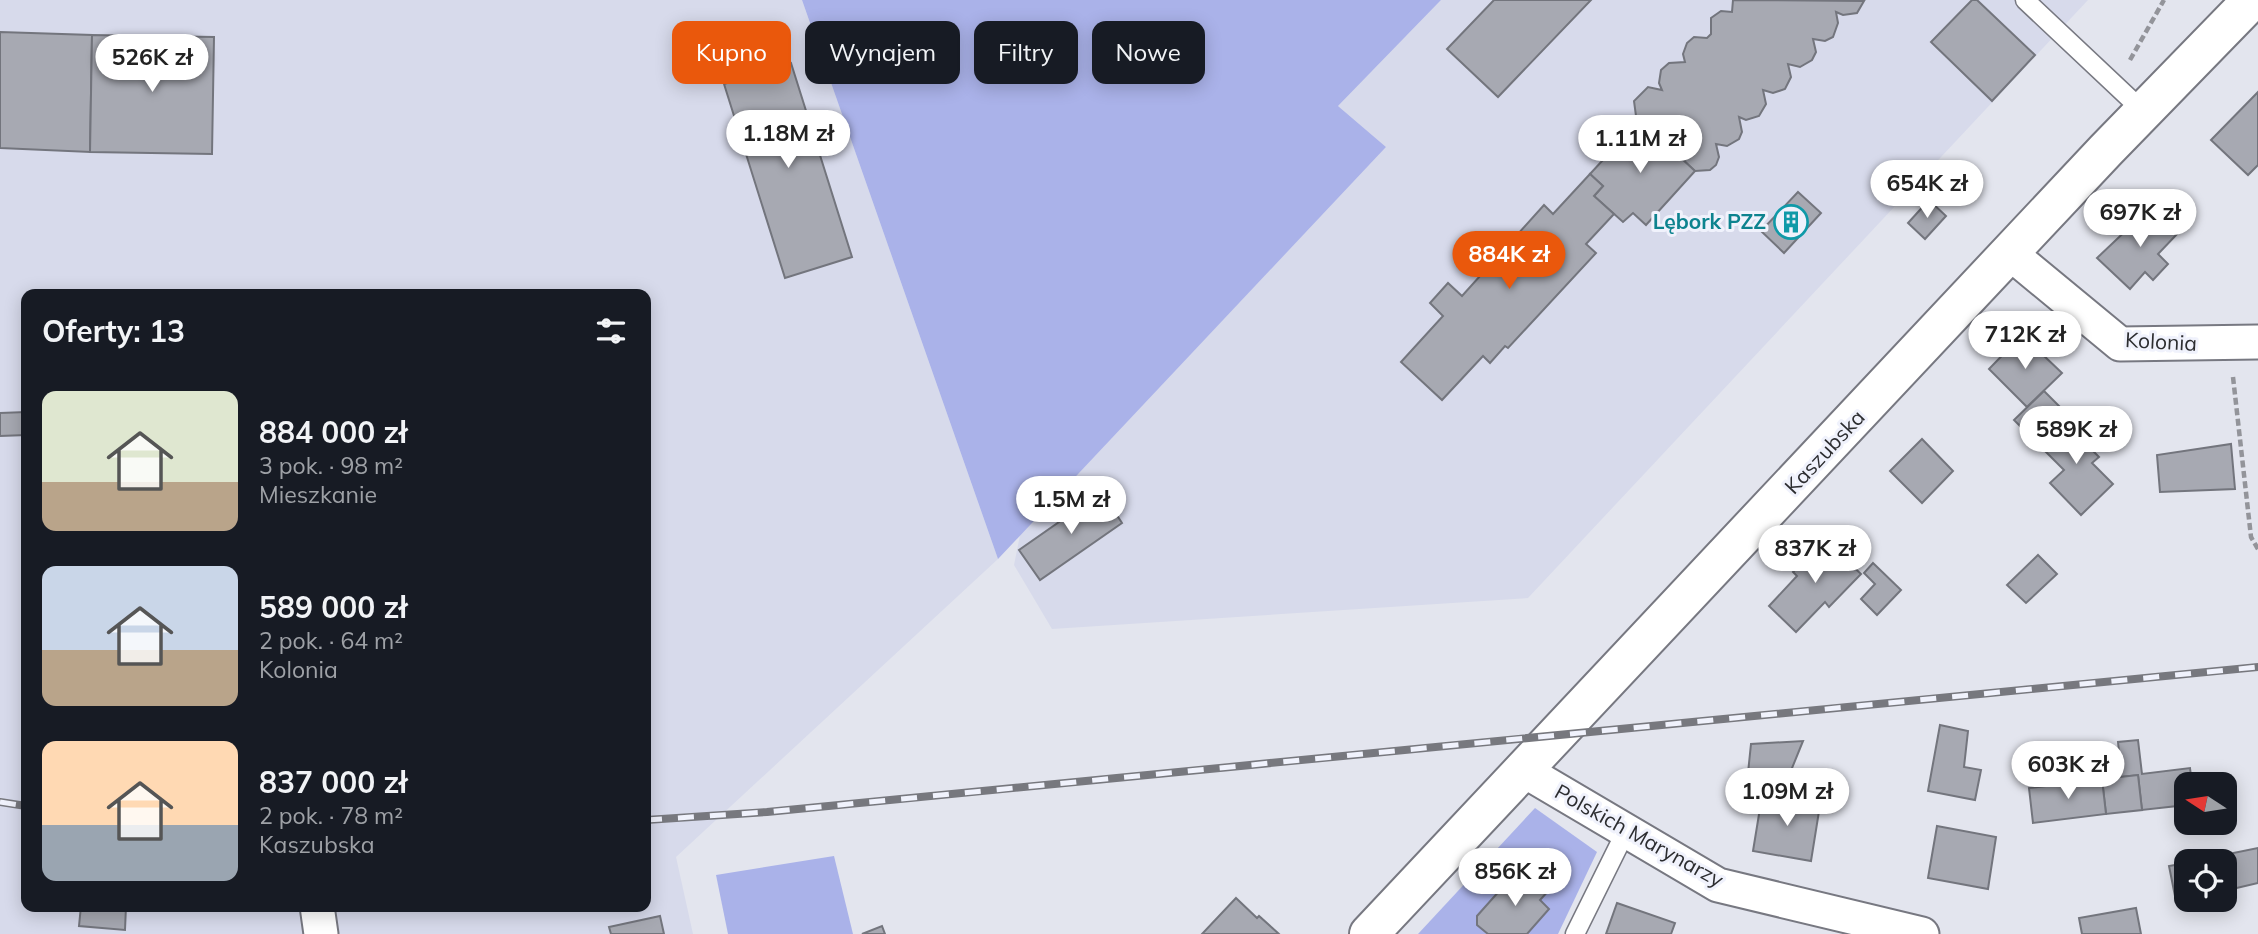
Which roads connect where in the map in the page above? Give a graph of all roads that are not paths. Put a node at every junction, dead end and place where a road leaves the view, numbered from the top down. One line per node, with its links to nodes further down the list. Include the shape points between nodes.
1 (2025, 0): 3 (lane)
2 (2252, 0): 3 (street, Kaszubska)
3 (2144, 112): 4 (street, Kaszubska)
4 (2011, 254): 5 (street, Kolonia, via 2120,344); 6 (street, Kaszubska)
5 (2244, 343)
6 (1523, 770): 7 (street, Polskich Marynarzy); 8 (street, Kaszubska)
7 (1626, 831): 9 (lane); 10 (street, Polskich Marynarzy, via 1718,885)
8 (1368, 934)
9 (1575, 934)
10 (1922, 934)

